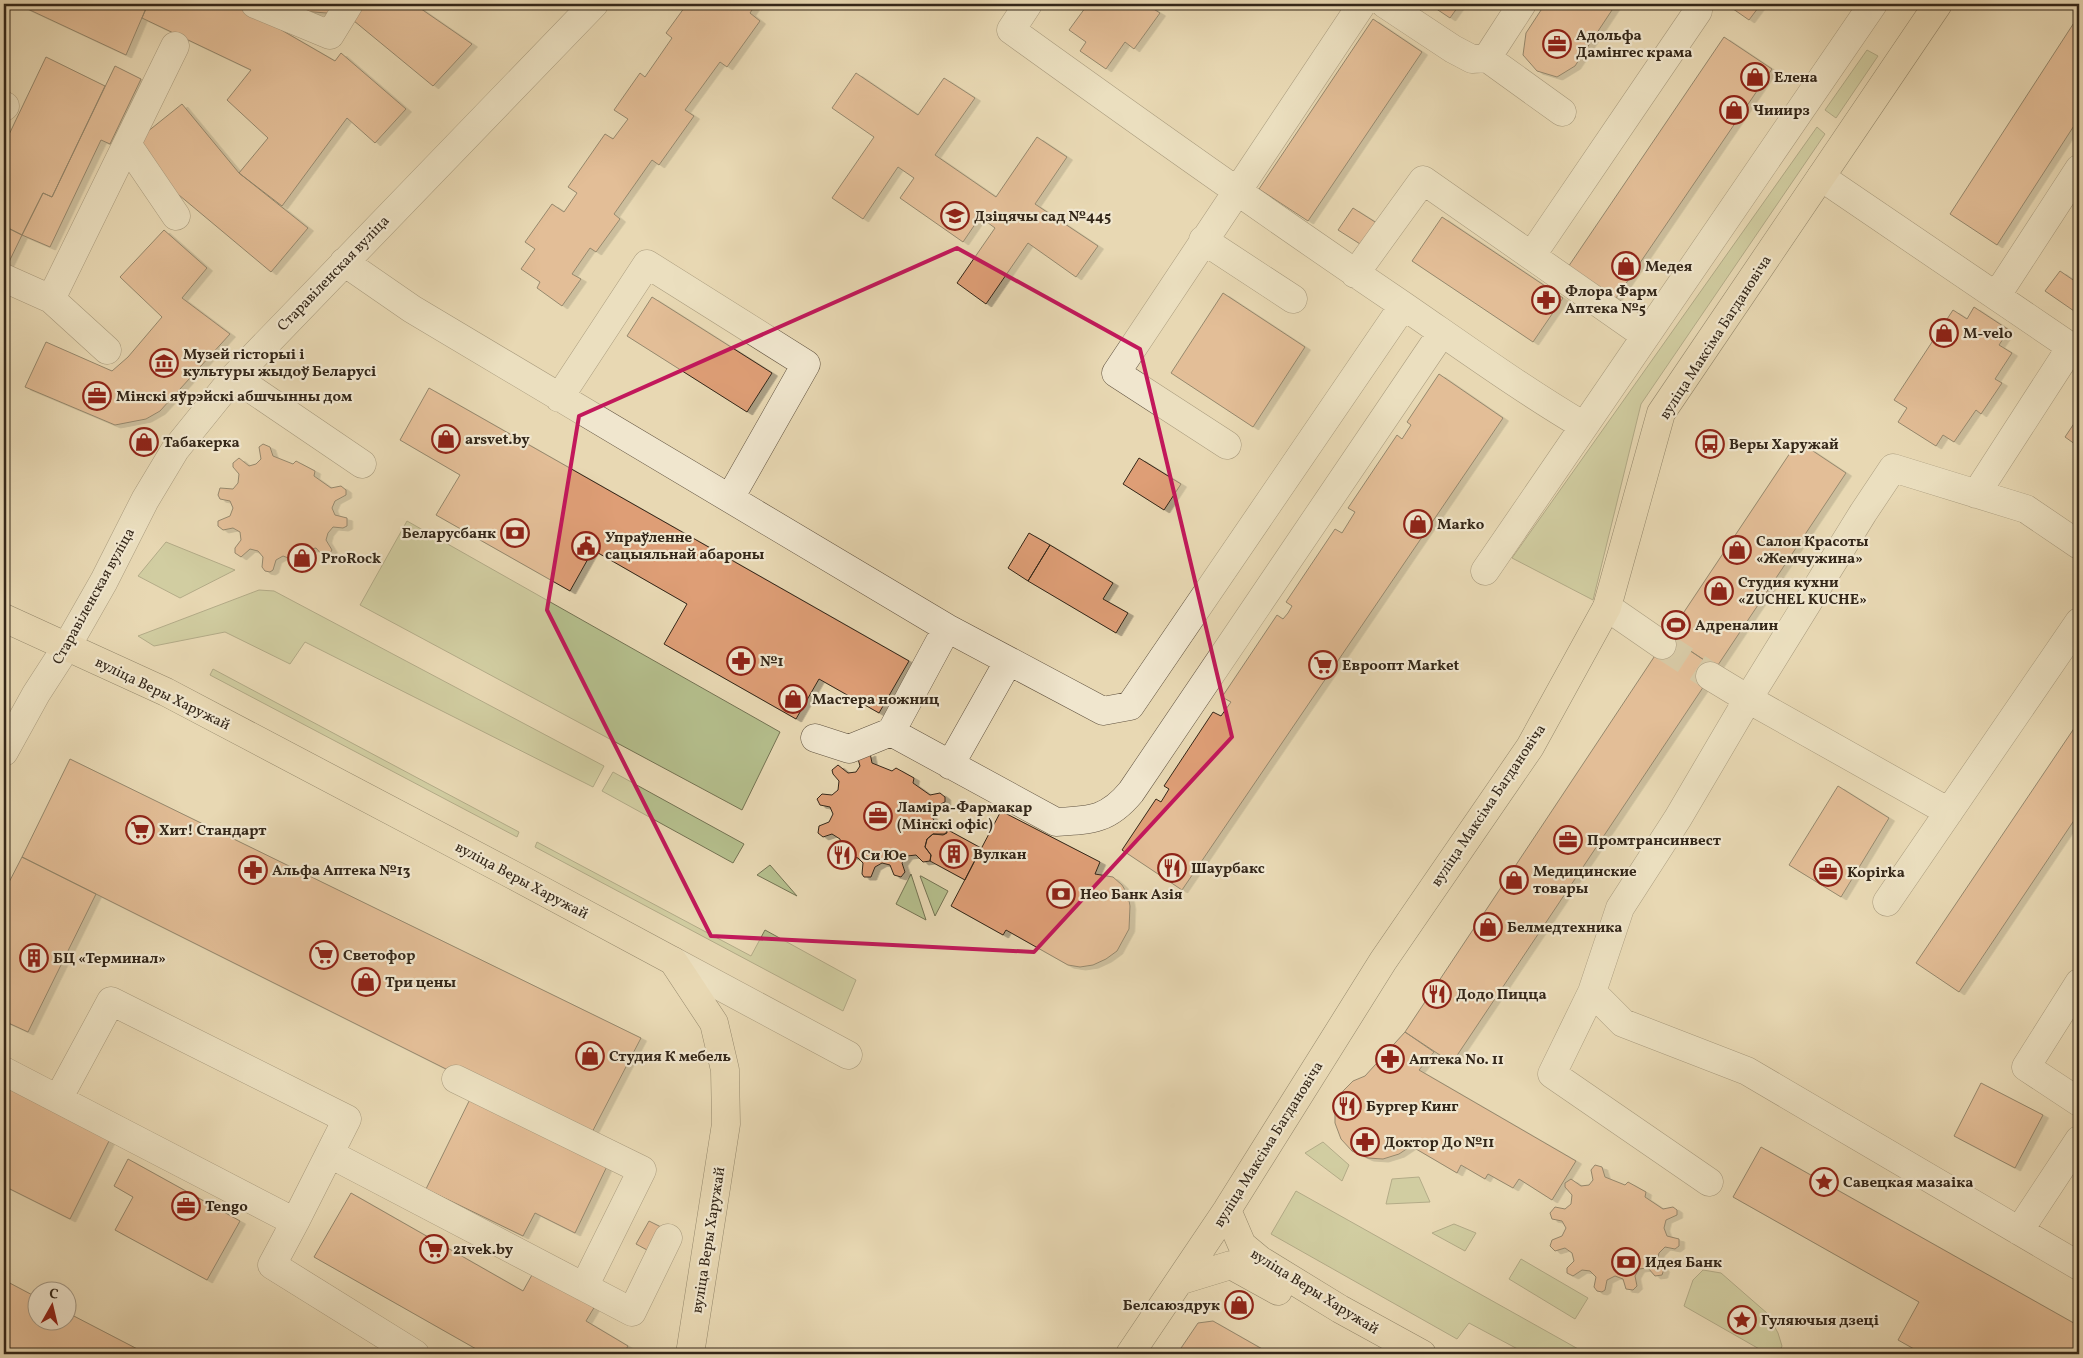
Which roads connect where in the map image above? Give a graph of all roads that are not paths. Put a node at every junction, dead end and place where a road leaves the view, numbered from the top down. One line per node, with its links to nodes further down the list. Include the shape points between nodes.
1 (255, 4): 2 (street, via 330,35)
2 (349, 4)
3 (594, 4): 21 (street, Старавіленская вуліца)
4 (1028, 4): 17 (street, via 1011,30)
5 (1362, 4): 17 (street)
6 (1385, 4): 12 (street, via 1453,49 1472,59)
7 (1522, 4): 12 (street)
8 (1873, 4): 29 (street)
9 (1938, 4): 16 (main road, вуліца Максіма Багдановіча)
10 (1698, 12): 20 (street)
11 (175, 46): 14 (street)
12 (1487, 58): 13 (street)
13 (1562, 112)
14 (127, 144): 18 (street); 25 (street)
15 (2079, 169): 24 (street)
16 (1821, 176): 24 (street); 40 (main road, вуліца Максіма Багдановіча, via 1662,413)
17 (1236, 191): 19 (street); 22 (street)
18 (176, 216)
19 (1203, 240): 26 (street); 34 (street, via 1116,373)
20 (1532, 255): 22 (street, via 1423,180); 29 (street)
21 (344, 262): 31 (street, Старавіленская вуліца); 32 (street, via 412,309)
22 (1356, 274): 27 (street)
23 (4, 278): 25 (street)
24 (1997, 295): 36 (street, via 2072,347)
25 (51, 299): 30 (street)
26 (1293, 299)
27 (1403, 306): 28 (street); 46 (street, via 1130,706 1103,710)
28 (1441, 334): 33 (street, via 1531,395); 52 (street, via 1119,807 1103,816 1056,822)
29 (1646, 336): 33 (street)
30 (107, 350)
31 (234, 377): 35 (street); 45 (street, Старавіленская вуліца, via 175,450)
32 (558, 398): 37 (street); 37 (street, via 647,264 806,364)
33 (1584, 426): 39 (street)
34 (1227, 445)
35 (362, 464)
36 (1976, 494): 38 (street, via 2026,510); 48 (street, via 1893,468)
37 (730, 498): 43 (street)
38 (2079, 545)
39 (1486, 571)
40 (1607, 606): 44 (street); 66 (main road, вуліца Максіма Багдановіча, via 1530,747 1383,961)
41 (4, 618): 45 (main road, вуліца Веры Харужай)
42 (2079, 622): 53 (street)
43 (947, 628): 46 (street); 49 (street)
44 (1662, 645)
45 (67, 646): 51 (street, Старавіленская вуліца); 55 (main road, вуліца Веры Харужай, via 166,692)
46 (1008, 662): 52 (street)
47 (1710, 676): 48 (street)
48 (1748, 699): 53 (street); 57 (street, via 1620,908)
49 (891, 732): 50 (street, via 849,750); 52 (street)
50 (815, 738)
51 (4, 752)
52 (950, 765)
53 (1949, 812): 54 (street)
54 (1887, 902)
55 (673, 962): 58 (street); 74 (main road, вуліца Веры Харужай, via 714,1023 725,1070 726,1124)
56 (2079, 983): 62 (street, via 2026,1067)
57 (1592, 992): 65 (street, via 1552,1074); 68 (street, via 1623,1022 1747,1071)
58 (848, 1055)
59 (4, 1071): 61 (street)
60 (456, 1079): 72 (street, via 642,1170)
61 (58, 1099): 64 (street, via 111,1001 347,1119); 67 (street)
62 (2079, 1102)
63 (2079, 1140): 68 (street)
64 (330, 1154): 67 (street); 72 (street)
65 (1709, 1182)
66 (1228, 1210): 71 (main road, вуліца Максіма Багдановіча); 77 (main road, вуліца Веры Харужай, via 1242,1245 1260,1260)
67 (295, 1222): 73 (street, via 272,1265)
68 (2020, 1231): 70 (street)
69 (668, 1238): 72 (street, via 632,1312)
70 (2079, 1266)
71 (1182, 1280): 75 (main road, вуліца Максіма Багдановіча); 76 (main road, вуліца Веры Харужай, via 1231,1265)
72 (584, 1287)
73 (415, 1354)
74 (690, 1354)
75 (1130, 1354)
76 (1390, 1354)
77 (1422, 1354)

